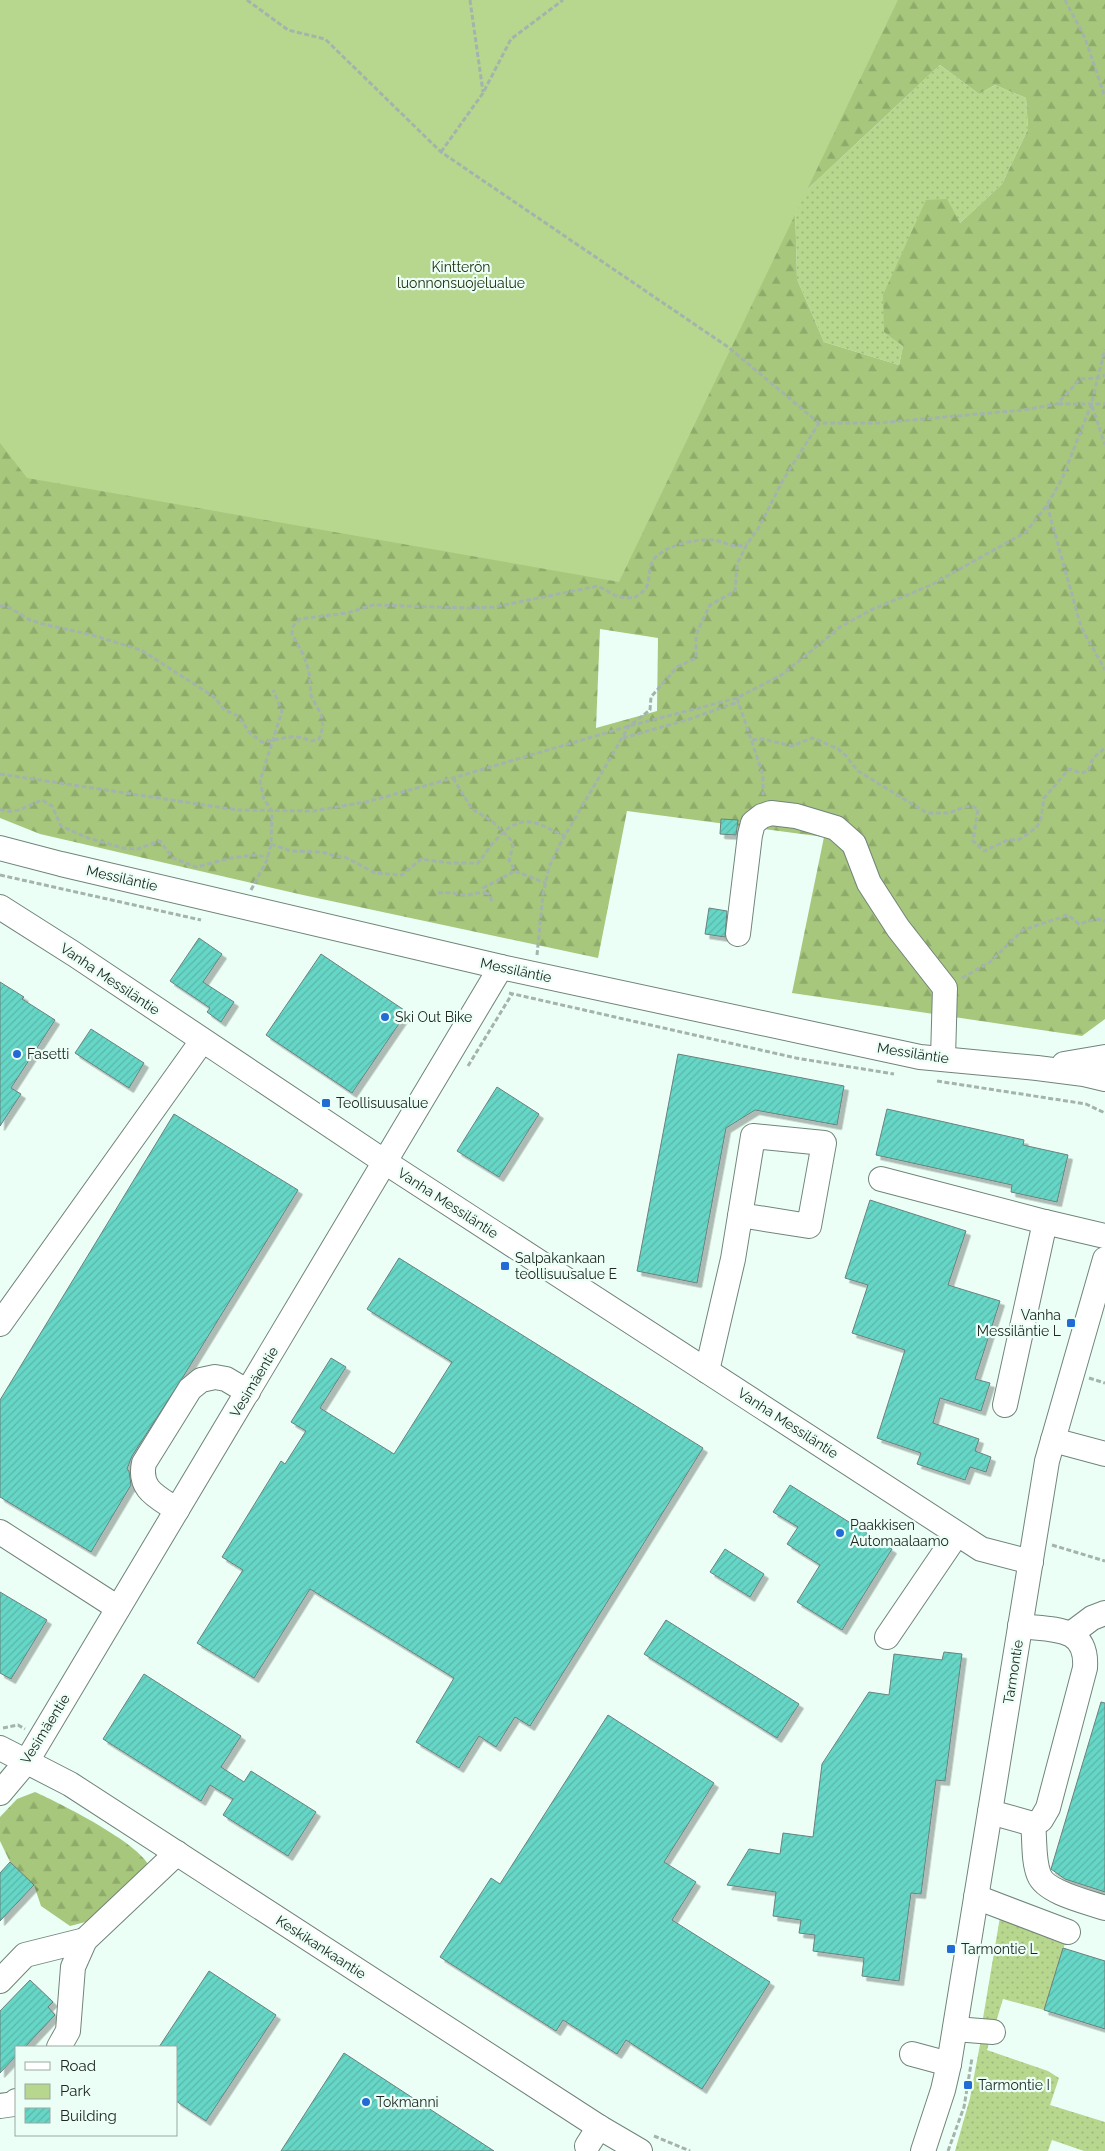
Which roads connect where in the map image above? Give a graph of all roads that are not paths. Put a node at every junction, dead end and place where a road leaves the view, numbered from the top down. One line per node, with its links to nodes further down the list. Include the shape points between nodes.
1 (0, 848): 4 (street, Messiläntie)
2 (0, 906): 5 (street, Vanha Messiläntie)
3 (738, 934): 7 (street, via 753,823 771,814 796,816 836,828 854,844 869,883 898,928 945,988)
4 (501, 967): 7 (street, Messiläntie, via 910,1054); 10 (street, Vesimäentie)
5 (202, 1041): 10 (street, Vanha Messiläntie); 16 (street)
6 (1105, 1057): 8 (street, Messiläntie)
7 (943, 1058): 8 (street, Messiläntie)
8 (1037, 1068): 9 (street, Messiläntie)
9 (1105, 1080)
10 (385, 1162): 17 (street, Vanha Messiläntie); 18 (street, Vesimäentie)
11 (881, 1179): 13 (street)
12 (740, 1215): 12 (street, via 753,1136 824,1143 810,1226); 17 (street)
13 (1045, 1222): 14 (street); 19 (street)
14 (1105, 1236)
15 (1105, 1259): 20 (street, Tarmontie)
16 (0, 1324)
17 (707, 1371): 24 (street, Vanha Messiläntie)
18 (248, 1392): 22 (street, Vesimäentie); 22 (street, via 226,1379 201,1380 190,1389 144,1463 144,1484)
19 (1005, 1405)
20 (1053, 1440): 21 (street); 25 (street, Tarmontie)
21 (1105, 1454)
22 (177, 1510): 26 (street, Vesimäentie)
23 (0, 1532): 26 (street)
24 (957, 1534): 25 (street, Vanha Messiläntie, via 981,1549); 30 (street)
25 (1031, 1562): 28 (street, Tarmontie)
26 (118, 1608): 32 (street, Vesimäentie)
27 (1105, 1613): 29 (street)
28 (1020, 1626): 29 (street); 34 (street, Tarmontie)
29 (1072, 1633): 35 (street, via 1084,1649 1085,1668 1048,1808 1042,1820)
30 (887, 1638)
31 (0, 1748): 32 (street, Keskikankaantie)
32 (27, 1761): 33 (street, Vesimäentie); 36 (street, Keskikankaantie, via 70,1784)
33 (0, 1792)
34 (990, 1812): 35 (street); 37 (street, Tarmontie)
35 (1033, 1824): 38 (street, via 1036,1861 1040,1876 1049,1887)
36 (177, 1853): 40 (street); 50 (street, Keskikankaantie, via 593,2136)
37 (976, 1897): 39 (street); 42 (street, Tarmontie)
38 (1105, 1908)
39 (1068, 1932)
40 (85, 1940): 41 (street, via 25,1955); 44 (street, via 73,1967 68,2030)
41 (0, 1981)
42 (955, 2029): 43 (street); 46 (street, Tarmontie)
43 (993, 2032)
44 (60, 2046)
45 (912, 2054): 46 (street)
46 (949, 2064): 47 (street, Tarmontie)
47 (943, 2090): 51 (street, Tarmontie); 52 (street, Tarmontie, via 942,2120)
48 (15, 2102): 49 (street)
49 (0, 2106)
50 (640, 2151)
51 (922, 2151)
52 (935, 2151)

